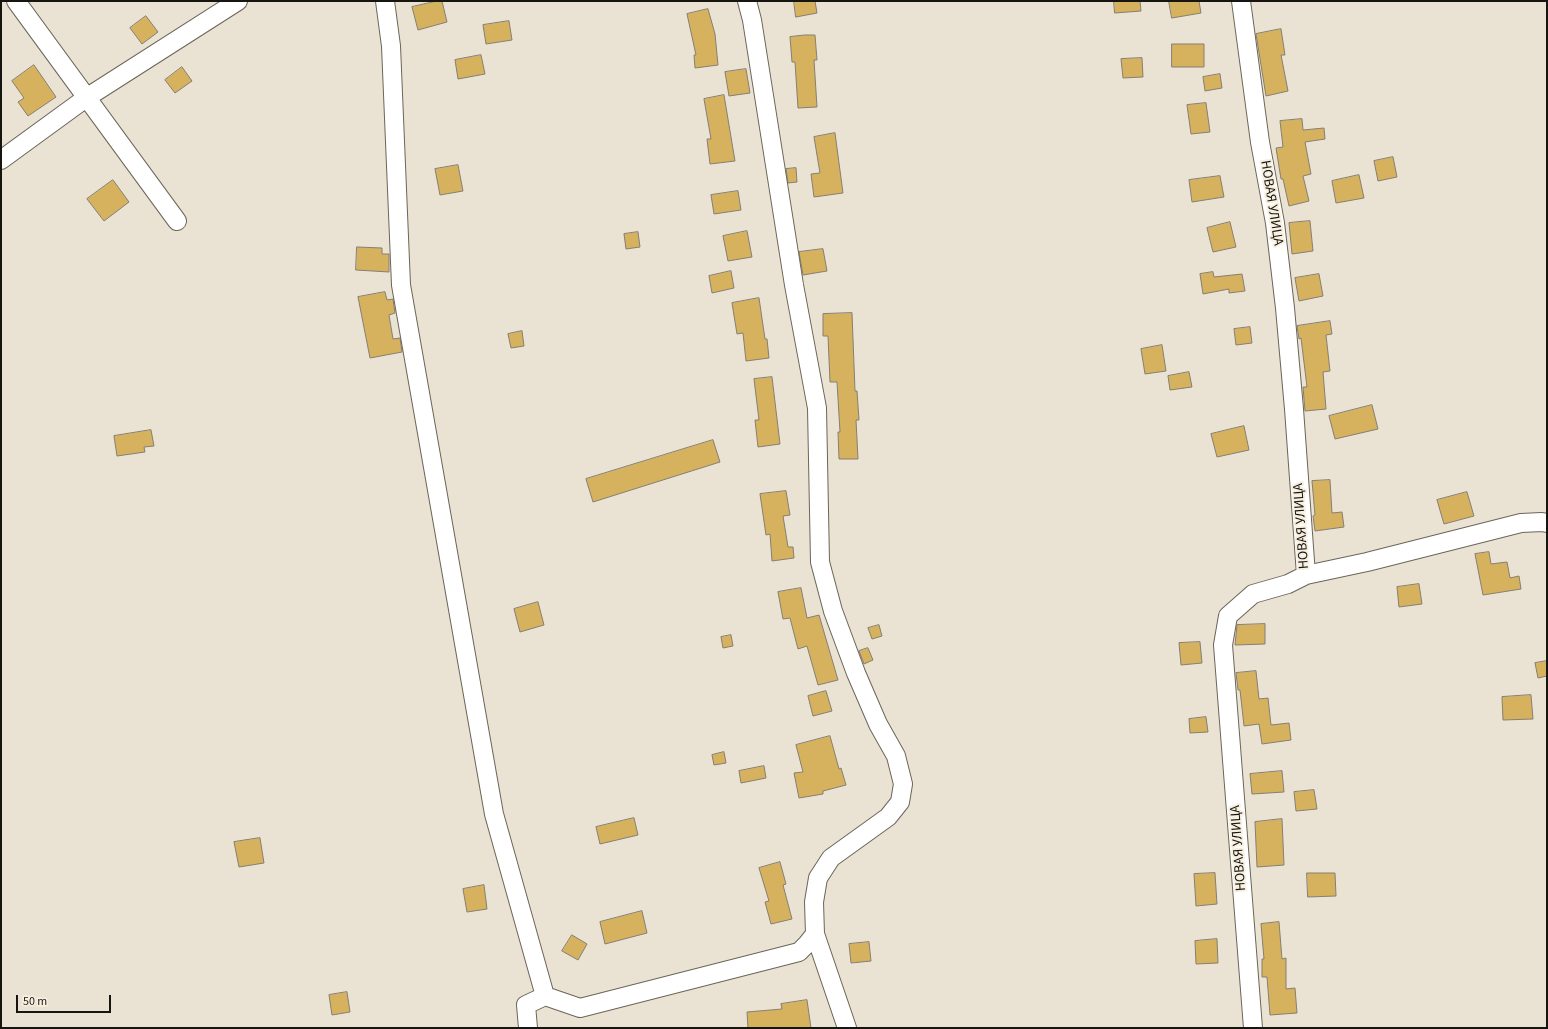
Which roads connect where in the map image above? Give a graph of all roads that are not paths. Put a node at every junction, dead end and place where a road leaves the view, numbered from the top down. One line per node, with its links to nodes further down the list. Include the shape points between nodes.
1 (16, 1): 6 (street)
2 (238, 1): 6 (street)
3 (385, 1): 12 (street, via 391,46 401,285 494,814)
4 (747, 1): 11 (street, via 817,408 820,562 833,611 878,724 896,756 904,784 900,802 888,817 831,858 818,878 814,902)
5 (1241, 1): 10 (street, НОВАЯ УЛИЦА, via 1260,142 1275,222 1294,409)
6 (86, 98): 7 (street); 8 (street)
7 (1, 160)
8 (177, 221)
9 (1547, 523): 10 (street, via 1521,523)
10 (1306, 575): 15 (street, НОВАЯ УЛИЦА, via 1288,584 1253,594 1228,616 1223,645)
11 (815, 934): 12 (street, via 799,952 580,1008); 14 (street)
12 (546, 996): 13 (street, via 526,1005)
13 (528, 1028)
14 (847, 1028)
15 (1253, 1028)

